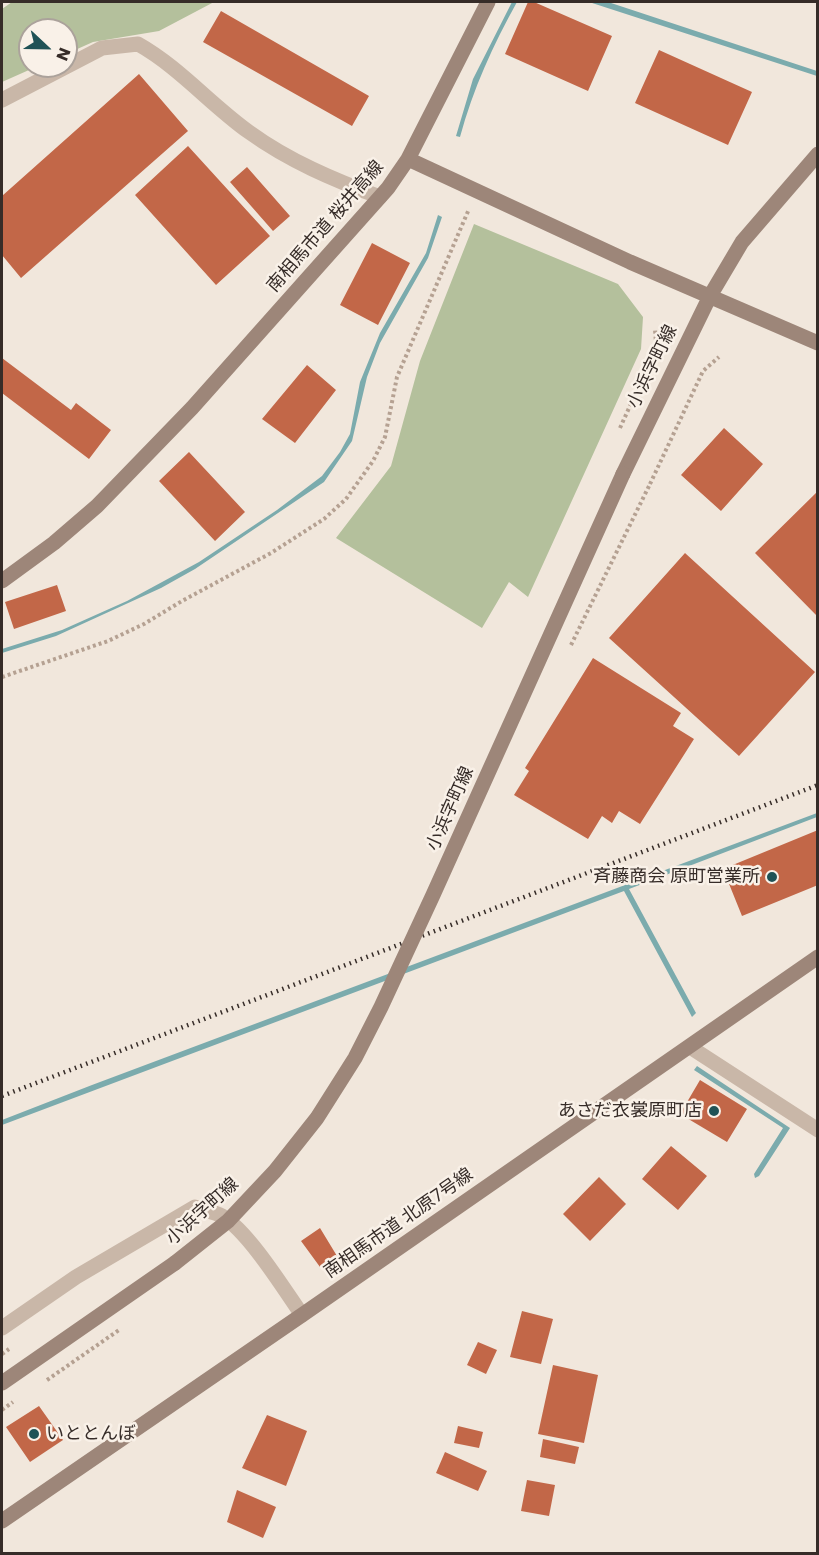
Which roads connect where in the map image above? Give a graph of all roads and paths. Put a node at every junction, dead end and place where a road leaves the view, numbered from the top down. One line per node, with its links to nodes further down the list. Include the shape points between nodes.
1 (488, 2): 4 (street)
2 (2, 100): 6 (street, via 102,48 138,44 273,148)
3 (818, 154): 7 (street, 小浜字町線, via 742,242)
4 (408, 159): 5 (street, 南相馬市道 桜井高線); 6 (street, 南相馬市道 桜井高線)
5 (476, 191): 7 (street, 南相馬市道 桜井高線); 14 (path, via 397,377 385,437 346,499 324,519 271,554 144,624 108,641)
6 (380, 197): 13 (street, 南相馬市道 桜井高線, via 192,408 97,506)
7 (710, 296): 9 (street, 南相馬市道 桜井高線); 20 (street, 小浜字町線, bridge, via 623,474 374,1022 317,1118 228,1221 175,1263)
8 (655, 329): 11 (path, via 652,357)
9 (818, 343)
10 (719, 357): 12 (path, via 704,371)
11 (619, 430)
12 (650, 484)
13 (2, 581)
14 (2, 677)
15 (818, 957): 16 (street, 南相馬市道 北原7号線)
16 (690, 1047): 17 (street); 18 (street, 南相馬市道 北原7号線)
17 (818, 1130)
18 (302, 1316): 19 (street, via 234,1225 221,1215 195,1207 76,1277); 21 (street, 南相馬市道 北原7号線)
19 (2, 1328)
20 (2, 1383)
21 (2, 1521)

